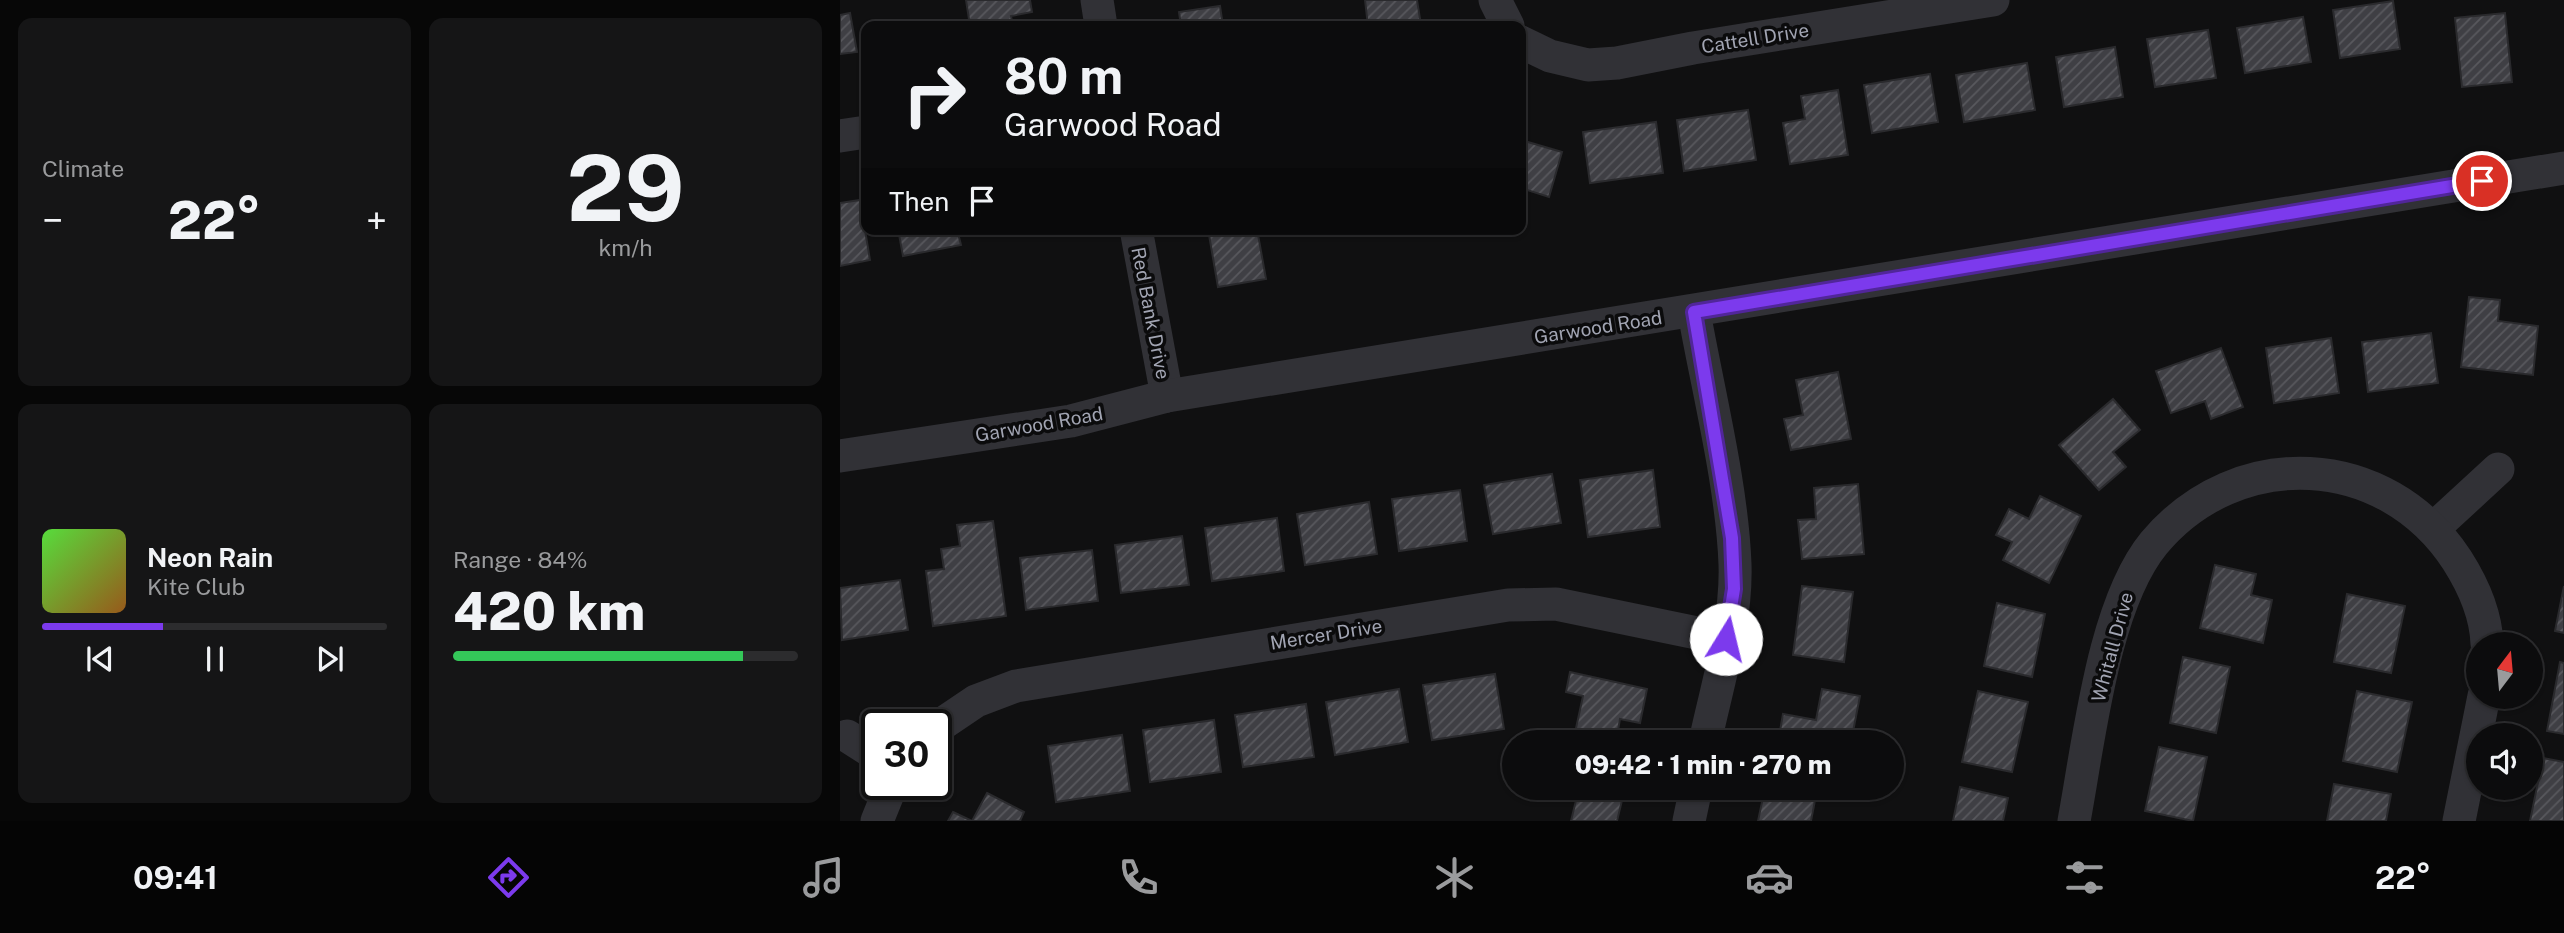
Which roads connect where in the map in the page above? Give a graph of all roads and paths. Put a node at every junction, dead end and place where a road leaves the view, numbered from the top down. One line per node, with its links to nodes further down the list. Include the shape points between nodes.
1 (1097, 0): 4 (street)
2 (1495, 0): 5 (street)
3 (1993, 0): 6 (street, Cattell Drive, via 1617,63 1588,65)
4 (1100, 21)
5 (1506, 21)
6 (1526, 45)
7 (861, 133): 8 (street)
8 (840, 136)
9 (2564, 168): 11 (street, Garwood Road)
10 (1137, 235): 12 (street, Red Bank Drive)
11 (1694, 312): 12 (street, Garwood Road); 17 (street, via 1732,538 1734,589)
12 (1167, 396): 13 (street, Garwood Road, via 1071,421)
13 (840, 456)
14 (2498, 469): 15 (street)
15 (2433, 529): 16 (street, Whitall Drive, via 2449,547 2474,592); 27 (street, Whitall Drive, via 2381,491 2326,474 2261,476 2209,495 2188,509 2153,545 2124,593 2108,647)
16 (2485, 632)
17 (1726, 639): 19 (street, Mercer Drive, via 1556,604 1508,605 1027,683 976,701); 20 (street)
18 (2481, 709): 28 (street)
19 (952, 717)
20 (1707, 730)
21 (847, 736): 22 (street)
22 (861, 745)
23 (886, 800): 25 (street)
24 (1693, 800): 26 (street)
25 (877, 821)
26 (1689, 821)
27 (2074, 821)
28 (2459, 821)

